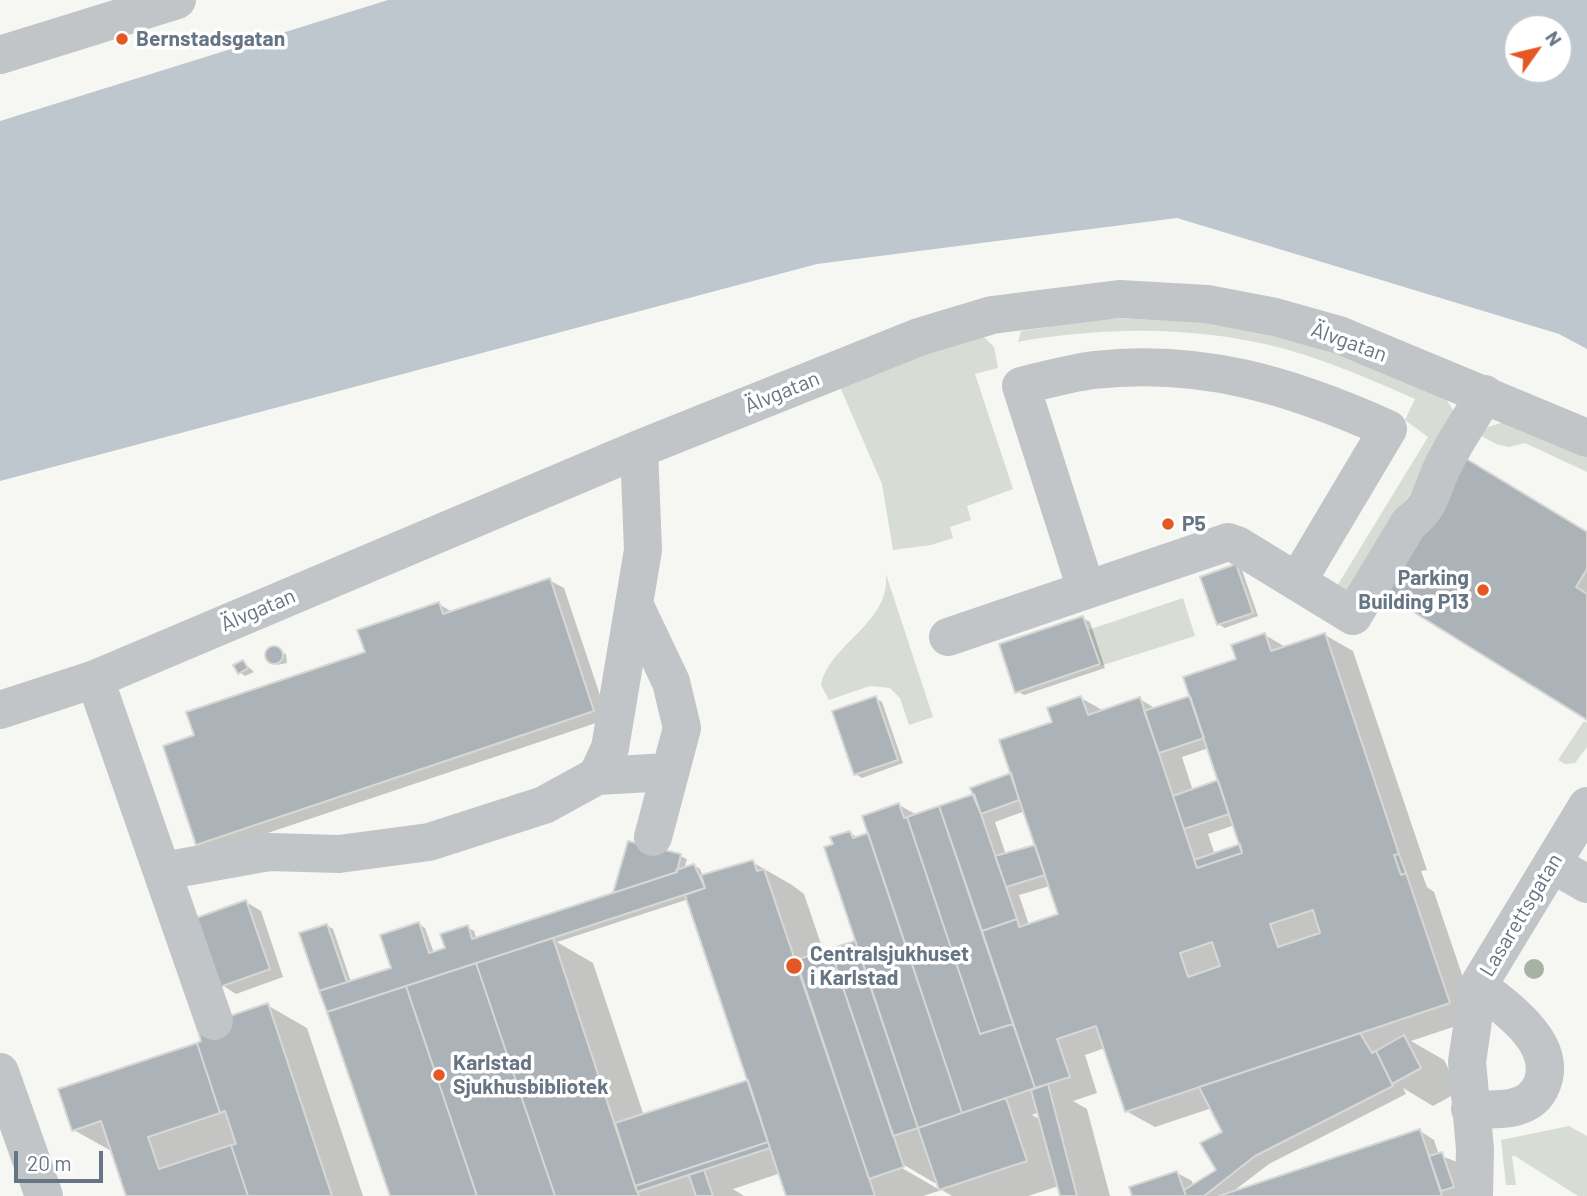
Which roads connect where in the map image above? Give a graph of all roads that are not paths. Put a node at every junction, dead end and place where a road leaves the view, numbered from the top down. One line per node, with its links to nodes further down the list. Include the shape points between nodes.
1 (177, 0): 2 (street)
2 (0, 55)
3 (1485, 394): 4 (street, Älvgatan); 5 (street, Älvgatan, via 1339,335 1275,317 1207,304 1119,299 992,315 931,333); 6 (street, via 1439,473 1431,498 1409,523 1353,616)
4 (1587, 438)
5 (639, 449): 8 (street, via 643,550); 10 (street, Älvgatan)
6 (1297, 582): 7 (street, via 1227,542); 7 (street, via 1388,429 1321,399 1234,375 1138,367 1092,370 1021,386)
7 (1086, 589): 9 (street)
8 (634, 604): 12 (street, via 679,709 682,728); 13 (street, via 610,748)
9 (948, 637)
10 (95, 679): 11 (street, Älvgatan); 17 (street)
11 (0, 710)
12 (668, 772): 13 (street); 15 (street)
13 (597, 776): 17 (street, via 544,806 429,842 339,854 269,852)
14 (1587, 806): 16 (street, Lasarettsgatan)
15 (653, 837)
16 (1552, 863): 18 (street); 19 (street, Lasarettsgatan)
17 (163, 872): 20 (street)
18 (1587, 884)
19 (1478, 986): 22 (street, Lasarettsgatan, via 1467,1062); 22 (street, via 1532,1036 1546,1060 1546,1073 1535,1096 1523,1105)
20 (215, 1021)
21 (0, 1072): 23 (street)
22 (1470, 1109): 24 (street, Lasarettsgatan)
23 (44, 1196)
24 (1474, 1196)

